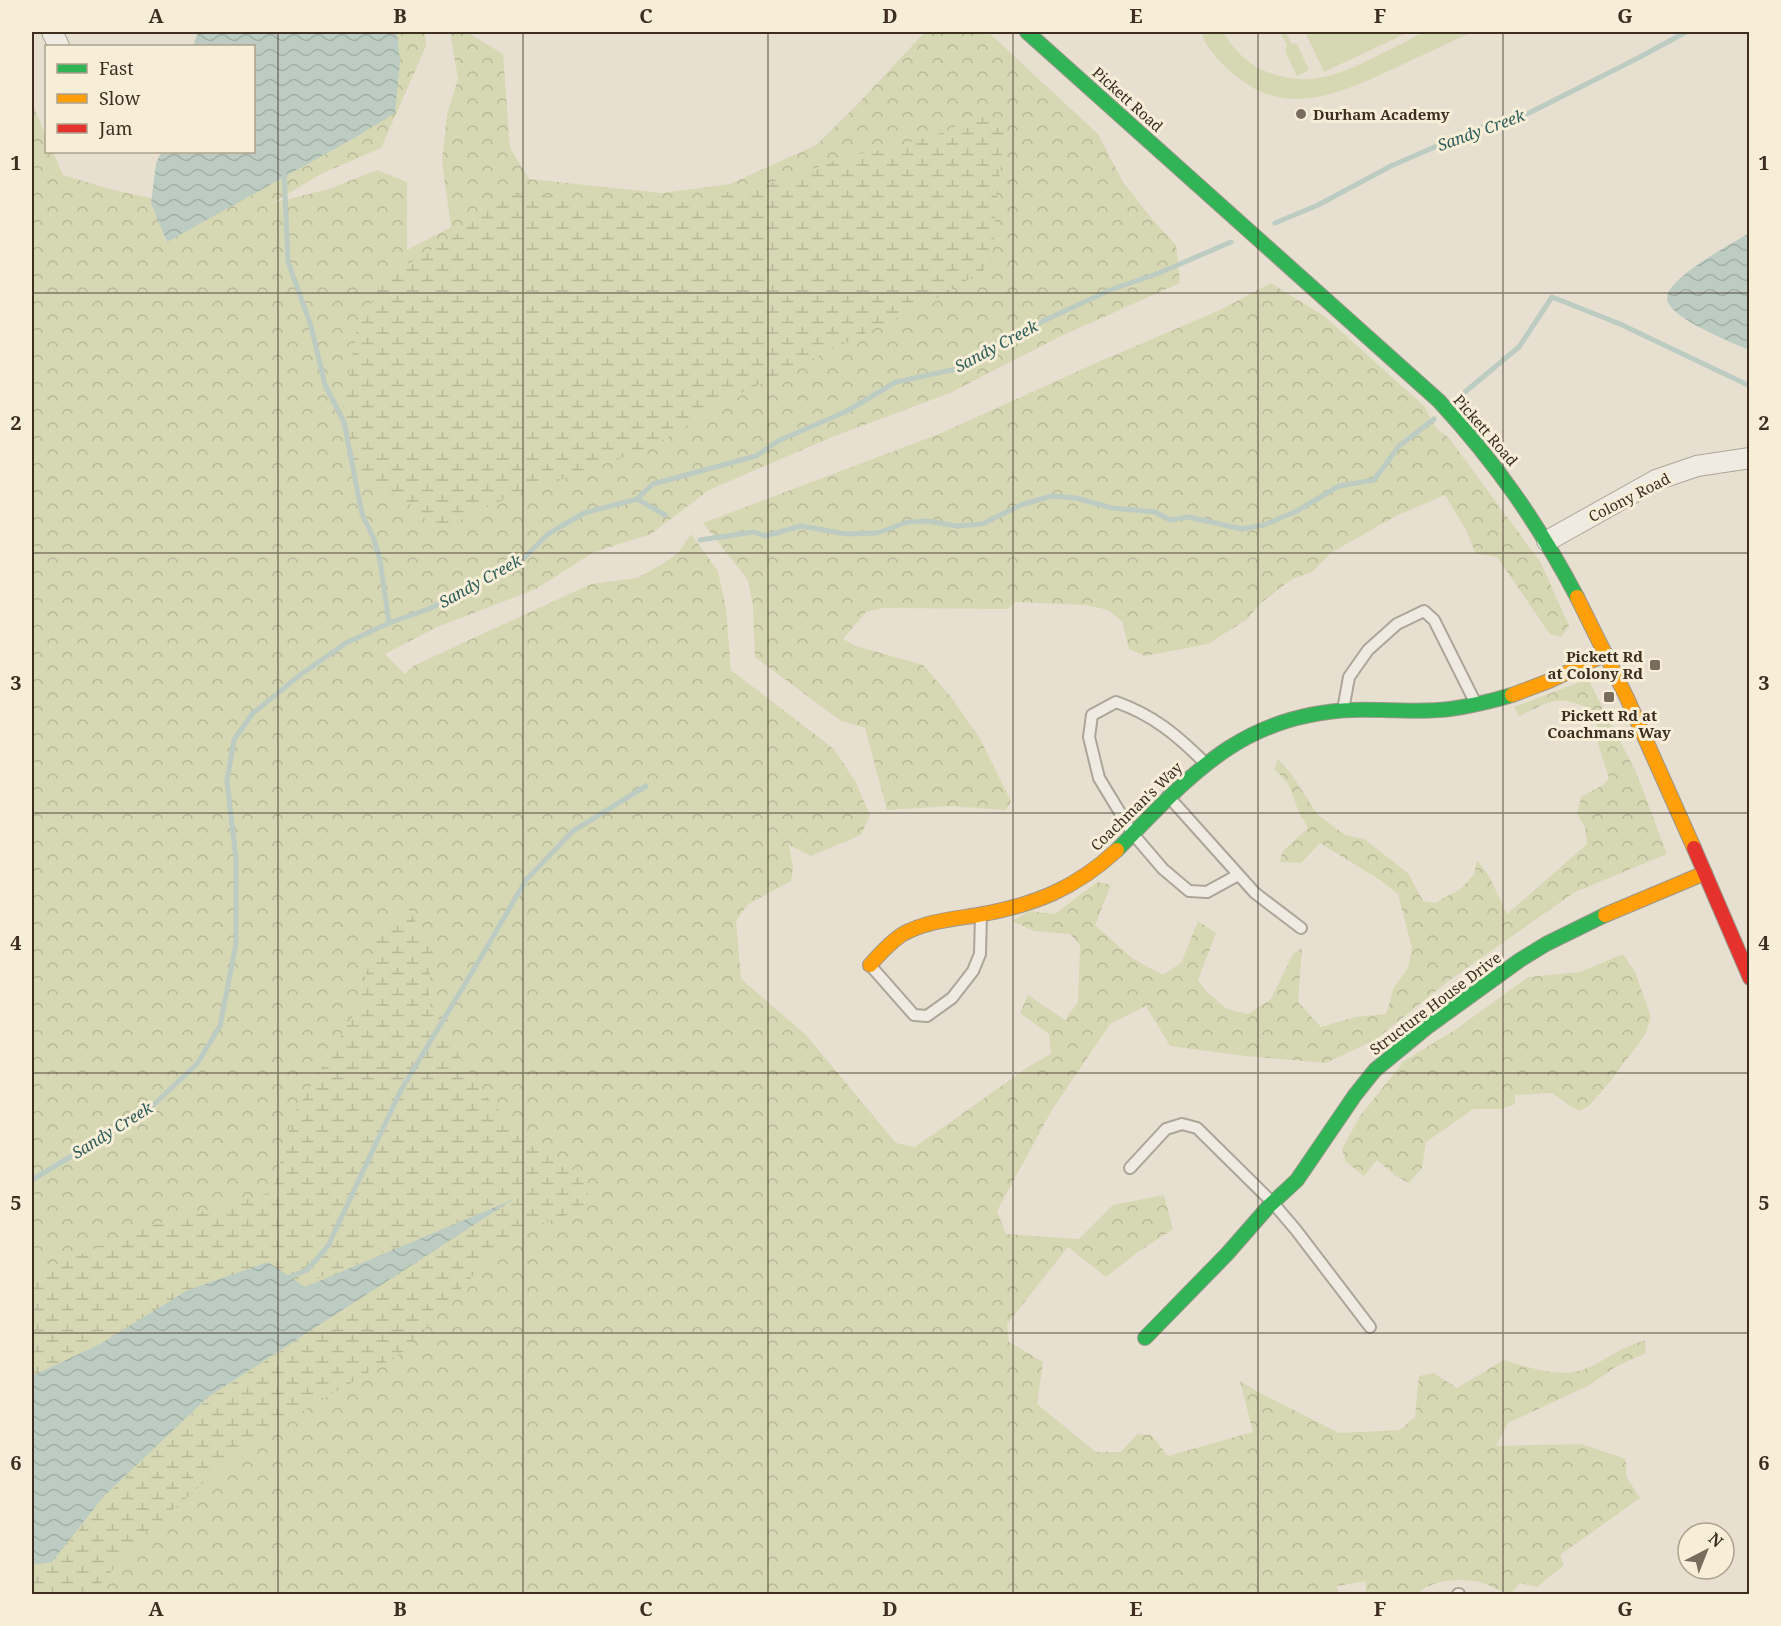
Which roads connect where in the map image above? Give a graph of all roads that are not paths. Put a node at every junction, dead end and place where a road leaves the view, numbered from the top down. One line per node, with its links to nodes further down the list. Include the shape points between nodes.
1 (1027, 32): 3 (street, Pickett Road, via 1461,423 1499,469)
2 (1749, 458): 3 (street, Colony Road, via 1697,466 1656,480)
3 (1547, 541): 4 (street, Pickett Road)
4 (1606, 654): 5 (street, Coachman's Way, via 1527,690); 10 (street, Pickett Road)
5 (1476, 704): 6 (street, Coachman's Way, via 1413,712); 6 (lane, via 1434,620 1424,612 1397,624 1368,650 1349,677)
6 (1343, 711): 7 (street, Coachman's Way, via 1296,718 1264,729)
7 (1205, 763): 8 (street, Coachman's Way); 9 (lane, via 1178,736 1140,711 1116,702 1092,715 1089,737 1099,778)
8 (1168, 796): 9 (street, Coachman's Way); 11 (lane)
9 (1133, 834): 11 (lane, via 1163,869 1189,891 1207,892); 12 (street, Coachman's Way, via 1090,873 1068,887 1009,909)
10 (1705, 873): 15 (street, Pickett Road); 17 (street, Structure House Drive, via 1546,944 1426,1028 1375,1070 1297,1180)
11 (1238, 875): 13 (lane)
12 (981, 914): 14 (street, Coachman's Way, via 911,930 893,941); 14 (lane, via 980,954 973,971 952,998 927,1016 914,1015)
13 (1301, 928)
14 (870, 965)
15 (1749, 978)
16 (1130, 1168): 17 (lane, via 1166,1129 1182,1124 1197,1128)
17 (1273, 1203): 18 (lane); 19 (street, Structure House Drive)
18 (1370, 1327)
19 (1145, 1338)

